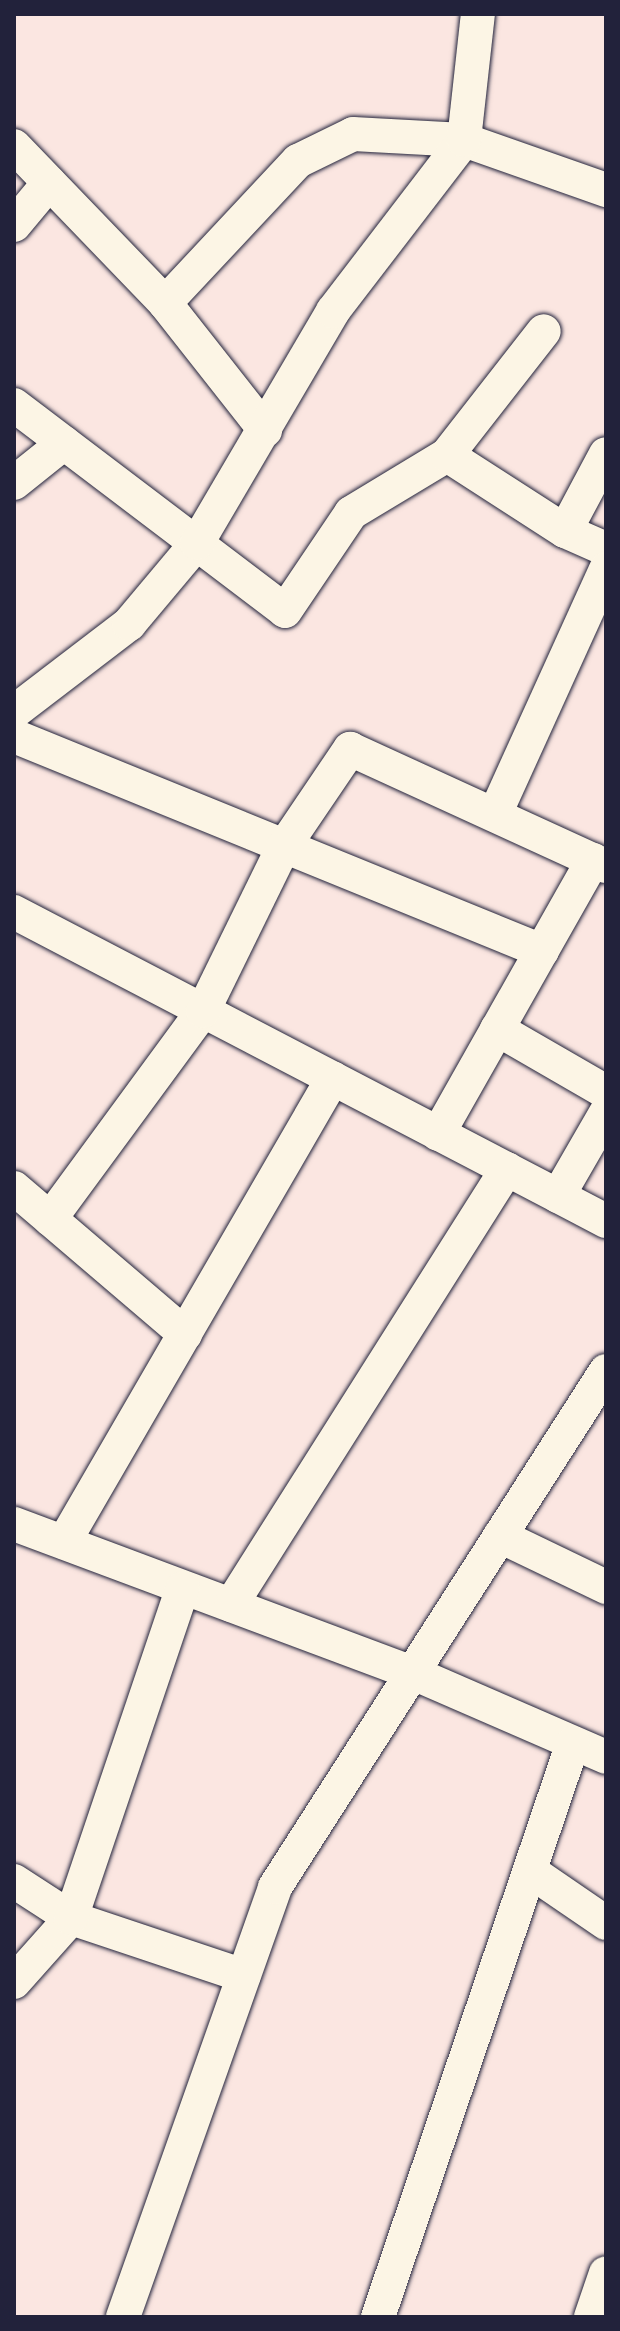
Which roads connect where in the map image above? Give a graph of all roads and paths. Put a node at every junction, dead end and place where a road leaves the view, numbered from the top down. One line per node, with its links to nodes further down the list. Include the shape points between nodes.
1 (478, 14): 2 (street)
2 (464, 140): 5 (street); 7 (street, via 353,134 328,143 298,161); 10 (street, via 333,311)
3 (14, 146): 4 (street)
4 (49, 183): 6 (street); 7 (street)
5 (606, 190)
6 (14, 225)
7 (165, 303): 10 (street)
8 (544, 331): 13 (street)
9 (14, 405): 11 (street)
10 (265, 430): 16 (street)
11 (64, 443): 14 (street); 16 (street)
12 (606, 454): 15 (street)
13 (447, 455): 15 (street); 16 (street, via 351,513 285,611)
14 (14, 483)
15 (565, 531): 17 (street)
16 (197, 543): 19 (street, via 129,624)
17 (606, 549)
18 (606, 569): 21 (street)
19 (14, 712)
20 (14, 736): 22 (street)
21 (495, 814): 22 (street, via 350,749); 23 (street)
22 (283, 848): 25 (street); 26 (street)
23 (599, 863): 25 (street)
24 (14, 912): 26 (street)
25 (542, 951): 27 (street)
26 (203, 1011): 28 (street); 35 (street)
27 (497, 1029): 29 (street); 31 (street)
28 (333, 1078): 31 (street); 37 (street)
29 (606, 1092)
30 (606, 1113): 34 (street)
31 (438, 1134): 32 (street)
32 (507, 1169): 34 (street); 44 (street)
33 (14, 1188): 35 (street)
34 (558, 1196): 36 (street)
35 (50, 1219): 37 (street)
36 (606, 1221)
37 (185, 1334): 41 (street)
38 (606, 1371): 40 (street)
39 (14, 1524): 41 (street)
40 (500, 1536): 42 (street); 45 (street)
41 (64, 1542): 43 (street)
42 (606, 1587)
43 (183, 1588): 44 (street); 50 (street)
44 (231, 1605): 45 (street)
45 (413, 1673): 46 (street); 52 (street, via 275,1887)
46 (573, 1743): 47 (street); 48 (street)
47 (606, 1757)
48 (530, 1871): 51 (street); 56 (street)
49 (14, 1881): 50 (street)
50 (71, 1918): 52 (street); 53 (street)
51 (606, 1923)
52 (244, 1976): 55 (street)
53 (14, 1982)
54 (606, 2273): 57 (street)
55 (123, 2317)
56 (378, 2317)
57 (591, 2317)

